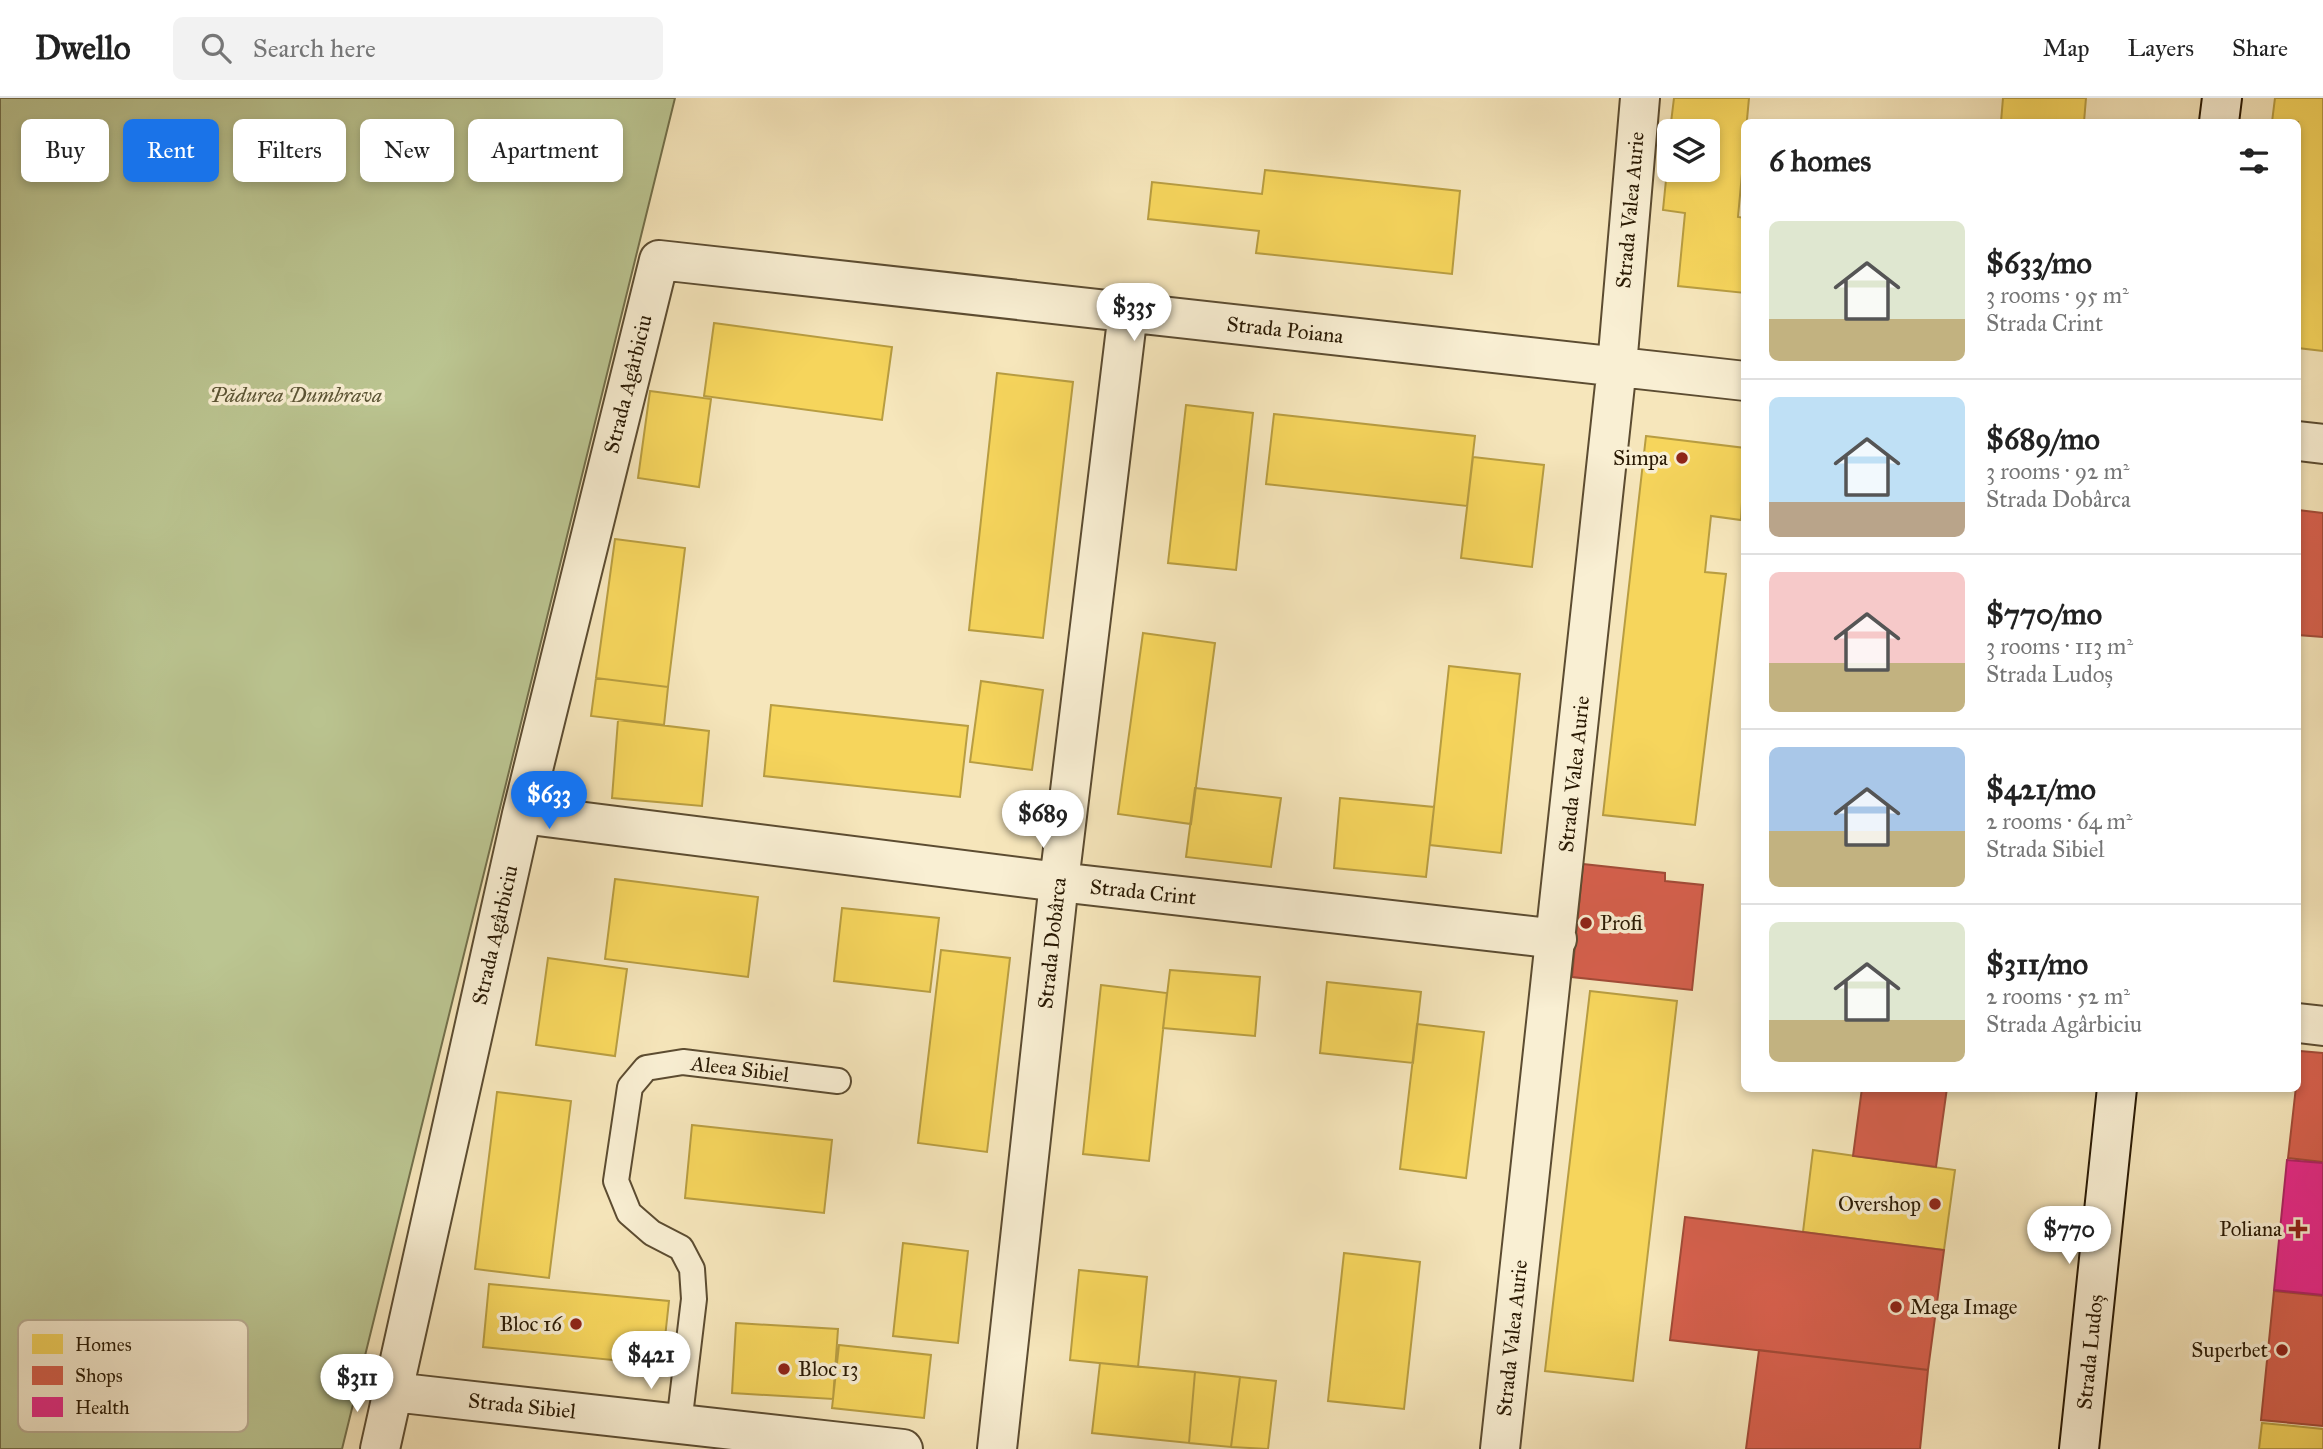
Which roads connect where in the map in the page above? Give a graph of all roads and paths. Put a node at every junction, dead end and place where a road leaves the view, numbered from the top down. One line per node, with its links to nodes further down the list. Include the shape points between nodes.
1 (1640, 98): 6 (street, Strada Valea Aurie)
2 (2222, 98): 3 (street)
3 (2219, 119)
4 (659, 260): 5 (street, Strada Poiana); 10 (street, Strada Agârbiciu)
5 (1128, 312): 6 (street, Strada Poiana); 11 (street, Strada Dobârca)
6 (1616, 366): 7 (street, Strada Poiana); 12 (street, Strada Valea Aurie)
7 (1741, 381)
8 (2301, 441): 9 (street)
9 (2323, 444)
10 (522, 814): 11 (street, Strada Crint); 17 (street, Strada Agârbiciu)
11 (1059, 882): 12 (street, Strada Crint); 21 (street, Strada Dobârca)
12 (1557, 939): 22 (street, Strada Valea Aurie)
13 (2301, 1023): 14 (street)
14 (2323, 1026)
15 (838, 1081): 18 (lane, Aleea Sibiel, via 683,1062 646,1068 630,1087 616,1181 629,1213 652,1233 681,1248 692,1269 694,1299)
16 (2118, 1092): 23 (street, Strada Ludoș)
17 (393, 1392): 18 (street, Strada Sibiel); 19 (street, Strada Agârbiciu)
18 (678, 1437): 20 (street, Strada Sibiel)
19 (380, 1449)
20 (903, 1449)
21 (997, 1449)
22 (1500, 1449)
23 (2079, 1449)

